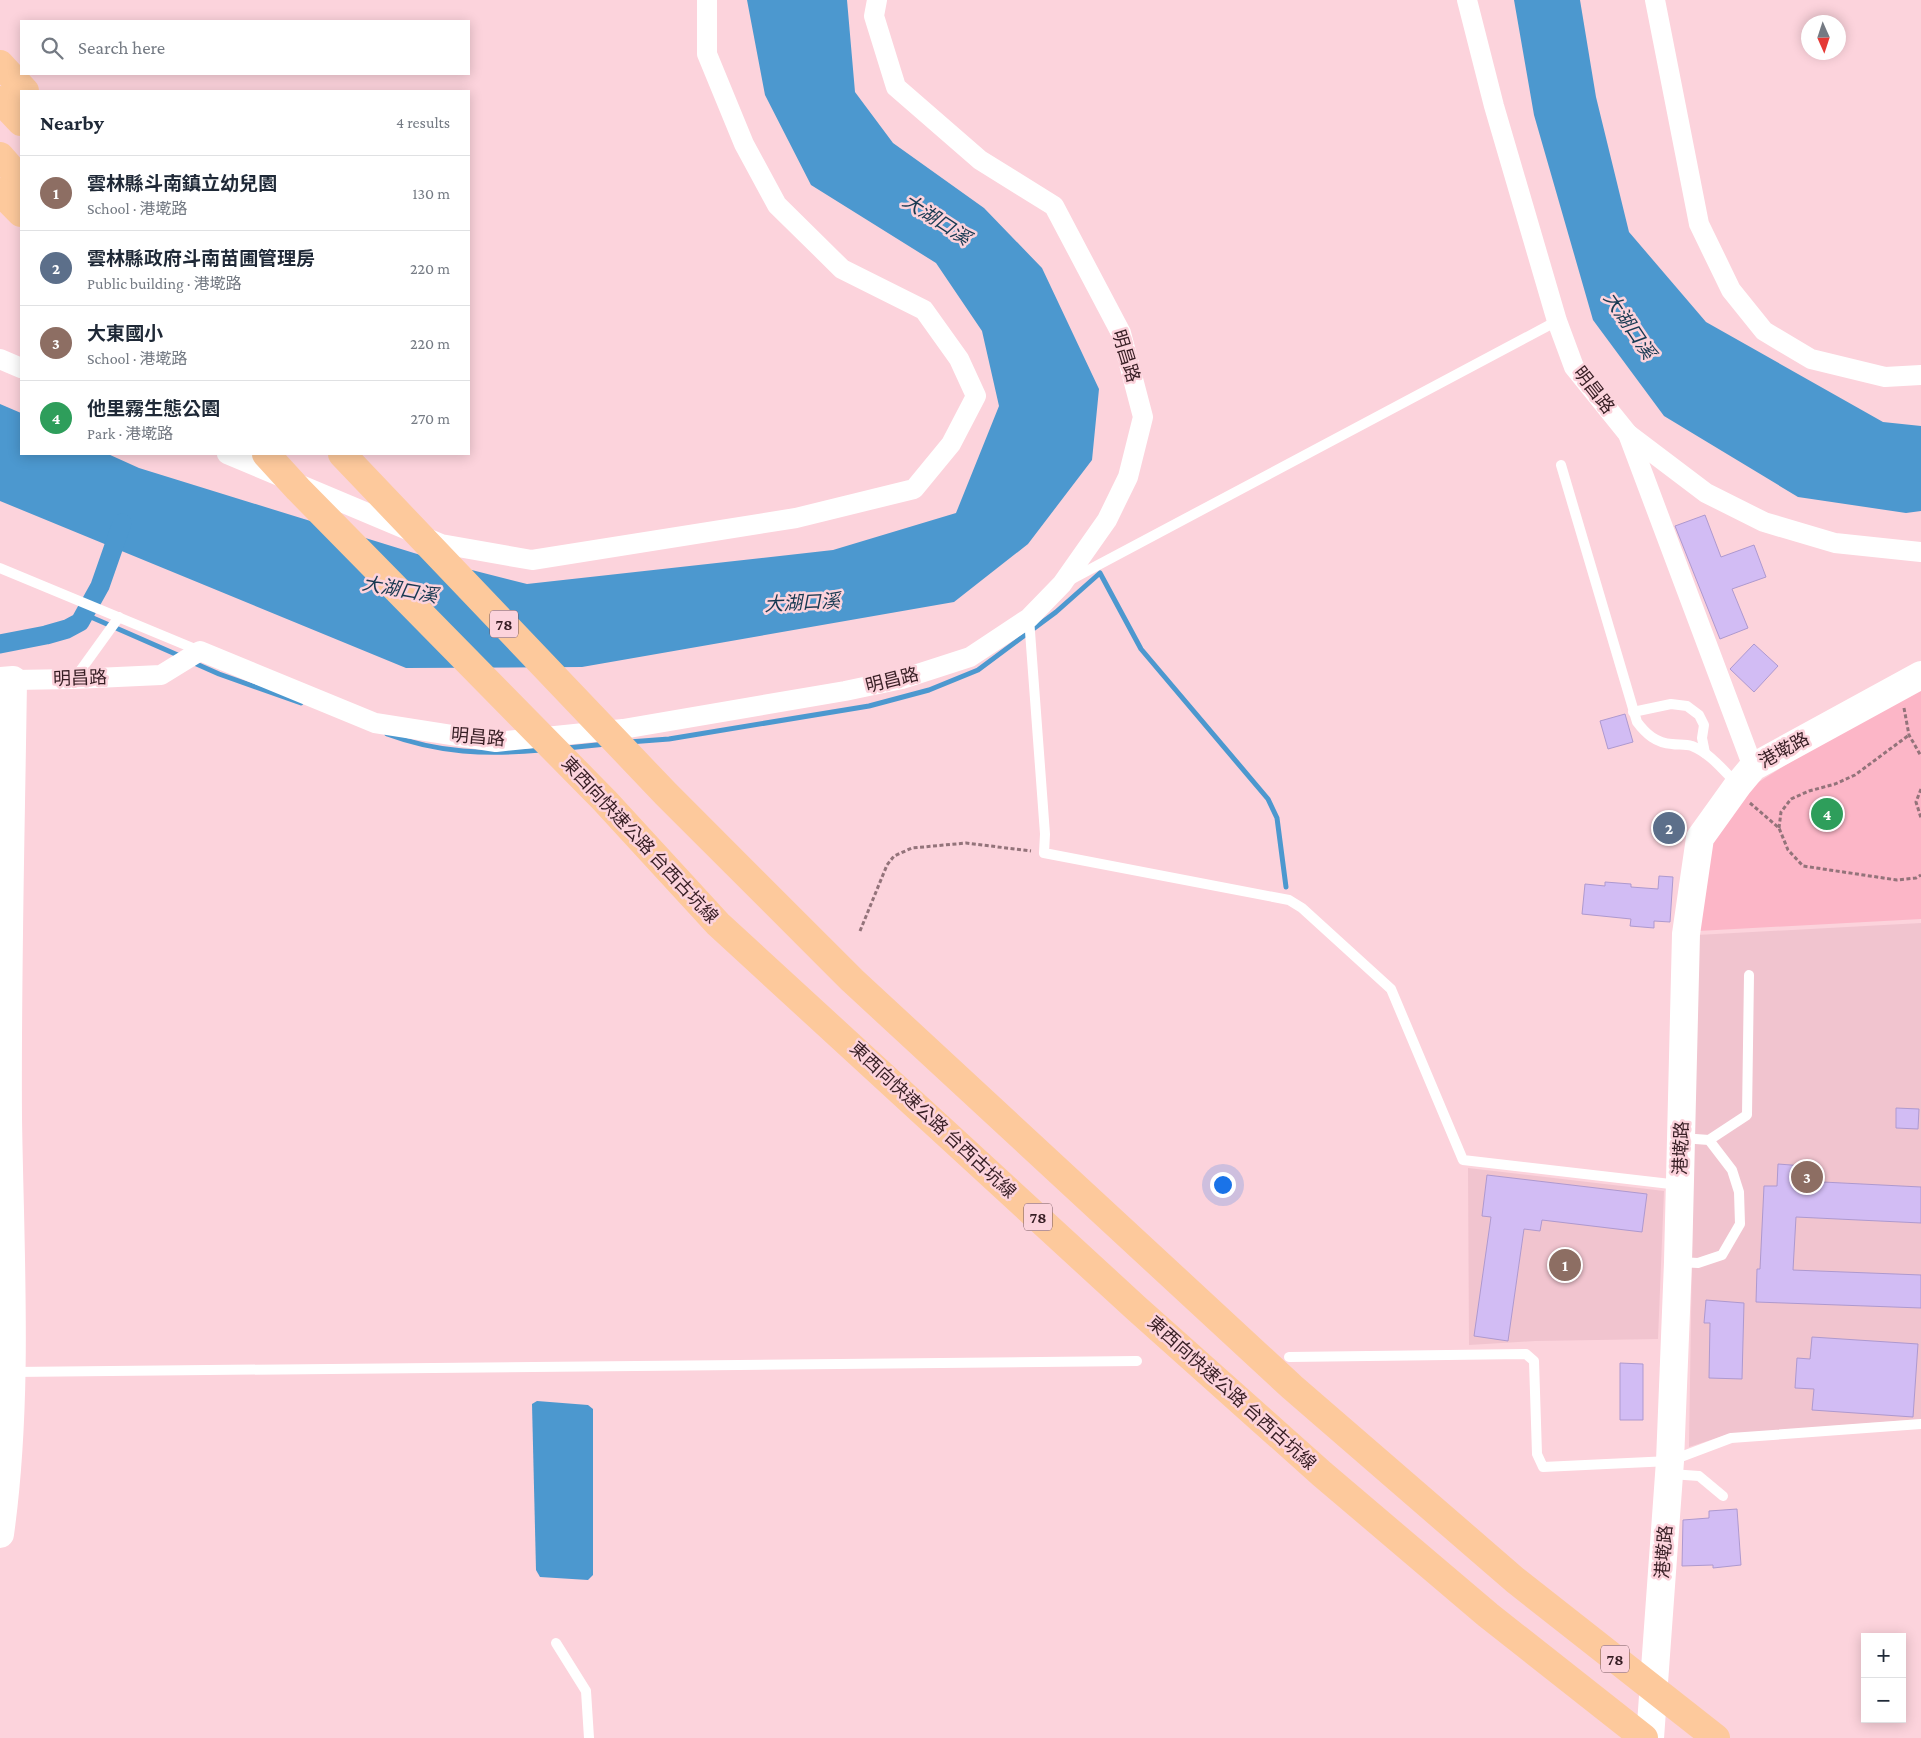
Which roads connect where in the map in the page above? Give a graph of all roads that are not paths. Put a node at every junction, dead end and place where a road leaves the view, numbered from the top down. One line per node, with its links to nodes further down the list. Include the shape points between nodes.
1 (707, 0): 18 (street, via 707,54 744,144 777,205 842,269 924,310 959,359 976,396 951,444 914,489 796,518 532,560 441,544)
2 (876, 0): 24 (street, 明昌路, via 874,16 896,87 980,160 1054,206 1121,333 1143,417 1128,477 1106,520)
3 (1467, 0): 13 (street, 明昌路, via 1494,106)
4 (1655, 0): 16 (street, via 1699,224 1732,290 1764,330 1811,359 1885,377)
5 (0, 64): 6 (highway)
6 (23, 90)
7 (0, 100): 8 (highway)
8 (20, 121)
9 (0, 156): 10 (highway)
10 (20, 179)
11 (0, 192): 12 (highway)
12 (20, 211)
13 (1557, 321): 17 (street, 明昌路, via 1574,367); 24 (lane)
14 (0, 359): 15 (street)
15 (20, 368)
16 (1921, 375)
17 (1628, 434): 22 (street, via 1706,493 1764,522 1835,543); 33 (street, 明昌路)
18 (229, 455)
19 (267, 455): 49 (highway, 東西向快速公路 台西古坑線 / 78, via 605,801 718,924 1143,1315 1322,1474 1488,1615)
20 (343, 455): 51 (highway, 78, via 666,794 867,993 1292,1387 1515,1580)
21 (1560, 465): 31 (lane)
22 (1921, 552)
23 (0, 568): 25 (lane)
24 (1062, 584): 26 (street, 明昌路)
25 (118, 617): 27 (lane); 28 (lane)
26 (1029, 618): 27 (street, 明昌路, via 970,656 902,680 622,729 496,742 375,723); 38 (lane, via 1044,853 1289,900 1302,908 1391,989 1463,1160)
27 (191, 657): 28 (street, 明昌路, via 161,675)
28 (74, 679): 29 (street, 明昌路)
29 (7, 680): 35 (street)
30 (1911, 681): 33 (street, 港墘路)
31 (1633, 712): 32 (lane, via 1643,731 1655,740 1689,745); 32 (lane, via 1671,704 1687,706 1700,715 1704,725)
32 (1705, 753): 33 (lane)
33 (1742, 780): 36 (street, 港墘路, via 1700,838 1691,889 1686,934)
34 (1749, 976): 37 (lane, via 1747,1114)
35 (4, 1035): 42 (street)
36 (1681, 1138): 37 (lane); 38 (street, 港墘路)
37 (1709, 1140): 39 (lane, via 1732,1170 1739,1192 1740,1224 1722,1255 1698,1263)
38 (1680, 1185): 39 (street, 港墘路)
39 (1678, 1262): 44 (street, 港墘路)
40 (1289, 1358): 44 (lane, via 1526,1354 1534,1361 1537,1454 1543,1467)
41 (1137, 1361): 42 (lane)
42 (11, 1372): 46 (street, via 6,1489)
43 (1921, 1424): 44 (lane, via 1731,1438)
44 (1670, 1467): 45 (lane, via 1699,1476); 50 (street, 港墘路)
45 (1722, 1496)
46 (0, 1534)
47 (556, 1643): 48 (lane, via 586,1691)
48 (589, 1738)
49 (1644, 1738)
50 (1650, 1738)
51 (1716, 1738)

